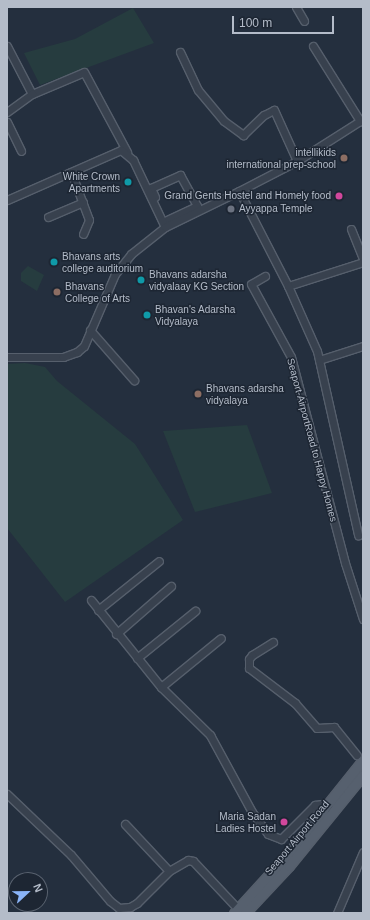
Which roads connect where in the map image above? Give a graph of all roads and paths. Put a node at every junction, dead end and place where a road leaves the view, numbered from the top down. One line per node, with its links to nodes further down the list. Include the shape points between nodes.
1 (296, 7): 2 (street)
2 (304, 22)
3 (7, 46): 6 (street)
4 (313, 46): 8 (street)
5 (180, 52): 12 (street, via 198,90 224,122 243,135 274,110)
6 (32, 94): 7 (street); 11 (street, via 84,72)
7 (7, 112)
8 (361, 120): 12 (street)
9 (7, 122): 10 (street)
10 (21, 151)
11 (127, 152): 13 (street, via 121,150); 18 (street)
12 (297, 161): 14 (street)
13 (71, 172): 15 (street); 16 (street)
14 (239, 191): 18 (street); 23 (street)
15 (7, 200)
16 (83, 202): 17 (street); 20 (street, via 90,220)
17 (48, 217)
18 (167, 224): 18 (street, via 151,188 180,175 196,206); 24 (street, via 131,254 115,274)
19 (351, 229): 21 (street)
20 (83, 234)
21 (363, 260): 23 (street)
22 (265, 276): 35 (street, Seaport-AirportRoad to Happy Homes, via 251,284 291,357 345,563)
23 (288, 286): 27 (street)
24 (90, 330): 26 (street, via 84,346 77,352 63,357); 28 (street)
25 (363, 346): 27 (street)
26 (7, 357)
27 (318, 360): 29 (street)
28 (134, 380)
29 (358, 535)
30 (159, 561): 33 (street)
31 (171, 586): 36 (street)
32 (91, 600): 33 (street)
33 (98, 610): 36 (street)
34 (195, 611): 39 (street)
35 (363, 619)
36 (116, 634): 39 (street)
37 (221, 638): 40 (street)
38 (273, 642): 41 (street, via 252,655 249,659 249,668 295,703 317,728 334,727)
39 (137, 658): 40 (street)
40 (161, 687): 44 (street, via 216,743 252,812 268,834 277,839 285,837 315,804 323,804)
41 (360, 757): 44 (main road)
42 (363, 775): 44 (main road, Seaport Airport Road)
43 (7, 794): 47 (street, via 71,855 110,901 120,908 130,908 137,903)
44 (330, 809): 48 (main road, Seaport Airport Road, via 290,866)
45 (125, 824): 47 (street)
46 (363, 854): 49 (street)
47 (169, 871): 48 (street, via 181,862 193,861)
48 (239, 912)
49 (337, 913)

